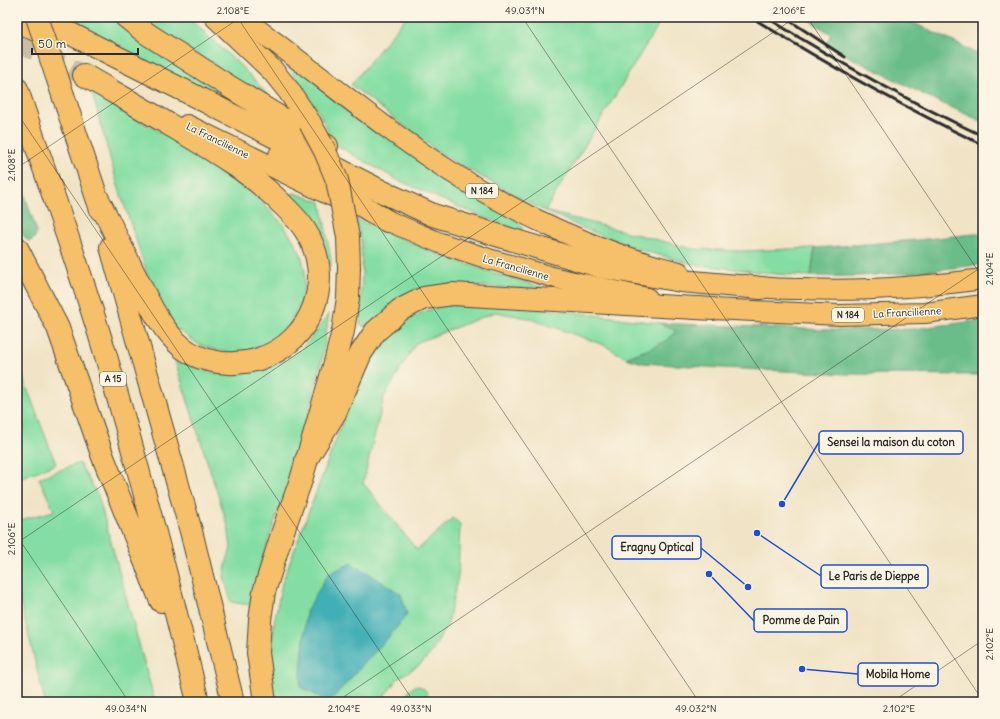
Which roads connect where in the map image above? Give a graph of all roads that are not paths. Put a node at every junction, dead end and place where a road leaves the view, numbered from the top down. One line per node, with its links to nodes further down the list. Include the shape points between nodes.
1 (37, 17): 8 (highway, bridge); 10 (highway, via 382,192 433,214)
2 (126, 17): 10 (highway, via 146,33 230,87 399,190)
3 (216, 17): 16 (highway, bridge, via 272,70 289,91 310,123 337,180 348,237 348,298 336,359)
4 (241, 17): 13 (highway, N 184, via 414,147 484,192 548,225 612,252 687,274)
5 (17, 21): 9 (highway, via 184,103 297,165)
6 (84, 75): 8 (highway, via 241,169 292,214 305,229 314,247 319,268 319,287 310,315 286,345 258,360 225,364 204,359 185,349 169,334 154,312); 9 (highway, La Francilienne / N 184)
7 (17, 89): 17 (highway, A 15, via 110,369 158,541)
8 (97, 197): 19 (highway, via 191,531)
9 (387, 221): 15 (highway, La Francilienne / N 184, via 440,243 556,278)
10 (490, 233): 13 (highway, via 602,267 681,281)
11 (17, 248): 17 (highway, via 58,328 103,457)
12 (983, 279): 13 (highway, N 184, via 926,286 840,291)
13 (761, 288)
14 (983, 305): 15 (highway, La Francilienne / N 184, via 925,313 839,315)
15 (712, 309): 16 (highway, via 452,294 424,298 400,310 375,332 361,353 335,413)
16 (306, 460): 20 (highway, via 264,592 258,652)
17 (191, 674): 18 (highway, A 15)
18 (198, 702)
19 (233, 702)
20 (265, 702)

